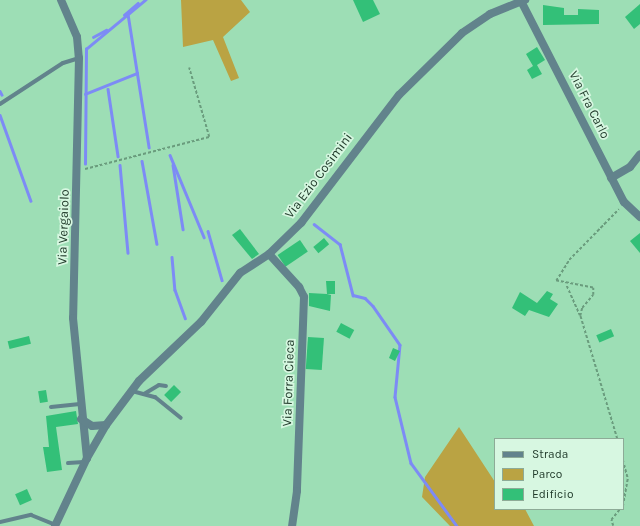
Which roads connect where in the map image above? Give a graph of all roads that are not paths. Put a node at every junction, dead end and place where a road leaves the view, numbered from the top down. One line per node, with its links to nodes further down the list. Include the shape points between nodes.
1 (61, 0): 4 (street, Via Vergaiolo, via 77,36)
2 (523, 1): 3 (street, Via Ezio Cosimini); 7 (street, Via Fra Carlo)
3 (509, 3): 9 (street, Via Ezio Cosimini, via 462,33 399,95 316,206)
4 (79, 58): 5 (lane, via 63,63); 13 (street, Via Vergaiolo, via 73,318)
5 (0, 104)
6 (640, 154): 7 (street, via 630,168)
7 (611, 178): 8 (street, Via Fra Carlo, via 624,202)
8 (640, 217)
9 (269, 254): 11 (street, Via Ezio Cosimini, via 240,272 201,322); 22 (street, Via Forra Cieca, via 299,287 304,297 297,484)
10 (166, 386): 12 (lane, via 158,385)
11 (132, 391): 12 (lane); 17 (street, Via Ezio Cosimini)
12 (144, 394): 15 (lane, via 154,397)
13 (80, 404): 14 (lane); 16 (street, Via Vergaiolo)
14 (51, 407)
15 (180, 418)
16 (81, 419): 17 (street, via 92,426); 18 (street, Via Vergaiolo)
17 (106, 425): 18 (street, Via Ezio Cosimini)
18 (86, 460): 19 (lane); 21 (street, Via Ezio Cosimini)
19 (68, 463)
20 (0, 522): 21 (lane, via 31,515)
21 (55, 525)
22 (292, 526)

